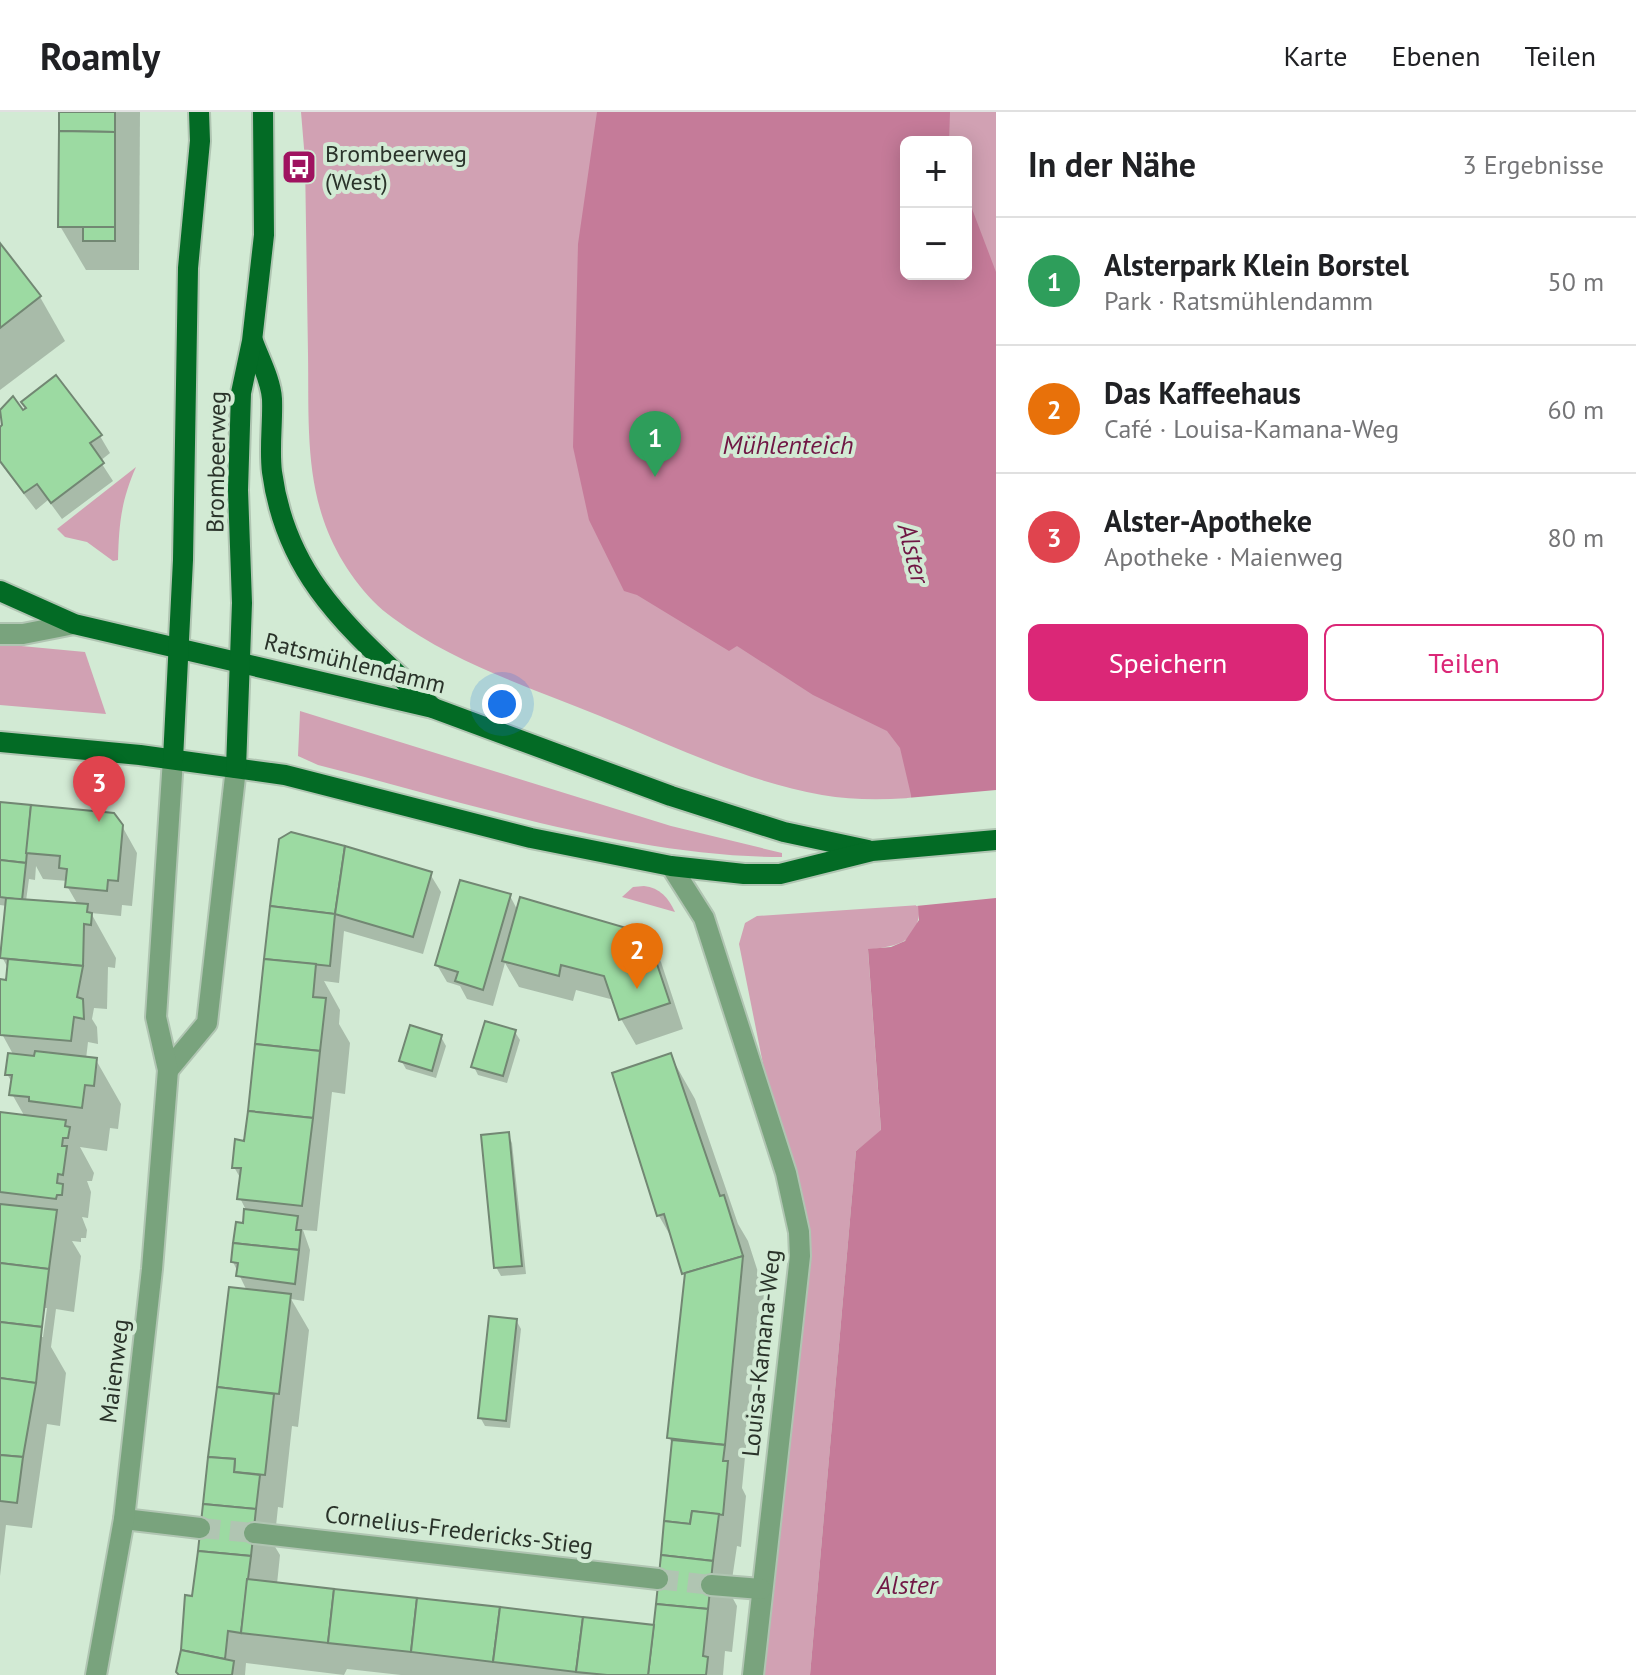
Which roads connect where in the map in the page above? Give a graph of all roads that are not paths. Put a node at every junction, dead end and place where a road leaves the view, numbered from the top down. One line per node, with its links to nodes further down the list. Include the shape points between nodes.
1 (199, 112): 7 (main road, Brombeerweg, via 188,268)
2 (263, 112): 3 (main road, Brombeerweg, via 265,201)
3 (252, 341): 8 (main road, Brombeerweg, via 241,393); 9 (main road, via 272,395 271,470 281,516 300,561 345,624)
4 (0, 591): 5 (main road)
5 (74, 624): 6 (street, Ratsmühlendamm); 7 (main road, Ratsmühlendamm)
6 (0, 634)
7 (179, 647): 8 (main road, Ratsmühlendamm); 11 (main road, Brombeerweg)
8 (240, 661): 9 (main road, Ratsmühlendamm); 12 (main road, Brombeerweg)
9 (433, 708): 14 (main road, Ratsmühlendamm, via 731,816)
10 (0, 742): 11 (main road, Ratsmühlendamm)
11 (173, 759): 12 (main road, Ratsmühlendamm); 16 (street, Maienweg, via 156,1017)
12 (236, 768): 15 (main road, Ratsmühlendamm); 16 (street, via 207,1023)
13 (996, 840): 14 (main road, Ratsmühlendamm)
14 (872, 851): 15 (main road, Ratsmühlendamm, via 780,874)
15 (671, 866): 22 (street, Louisa-Kamana-Weg, via 704,918 786,1173 799,1232)
16 (168, 1070): 17 (street, Maienweg)
17 (124, 1519): 18 (street); 23 (street, Maienweg)
18 (200, 1528)
19 (254, 1533): 20 (street, Cornelius-Fredericks-Stieg)
20 (658, 1579)
21 (711, 1585): 22 (street)
22 (761, 1589): 24 (street, Louisa-Kamana-Weg)
23 (96, 1675)
24 (753, 1675)

